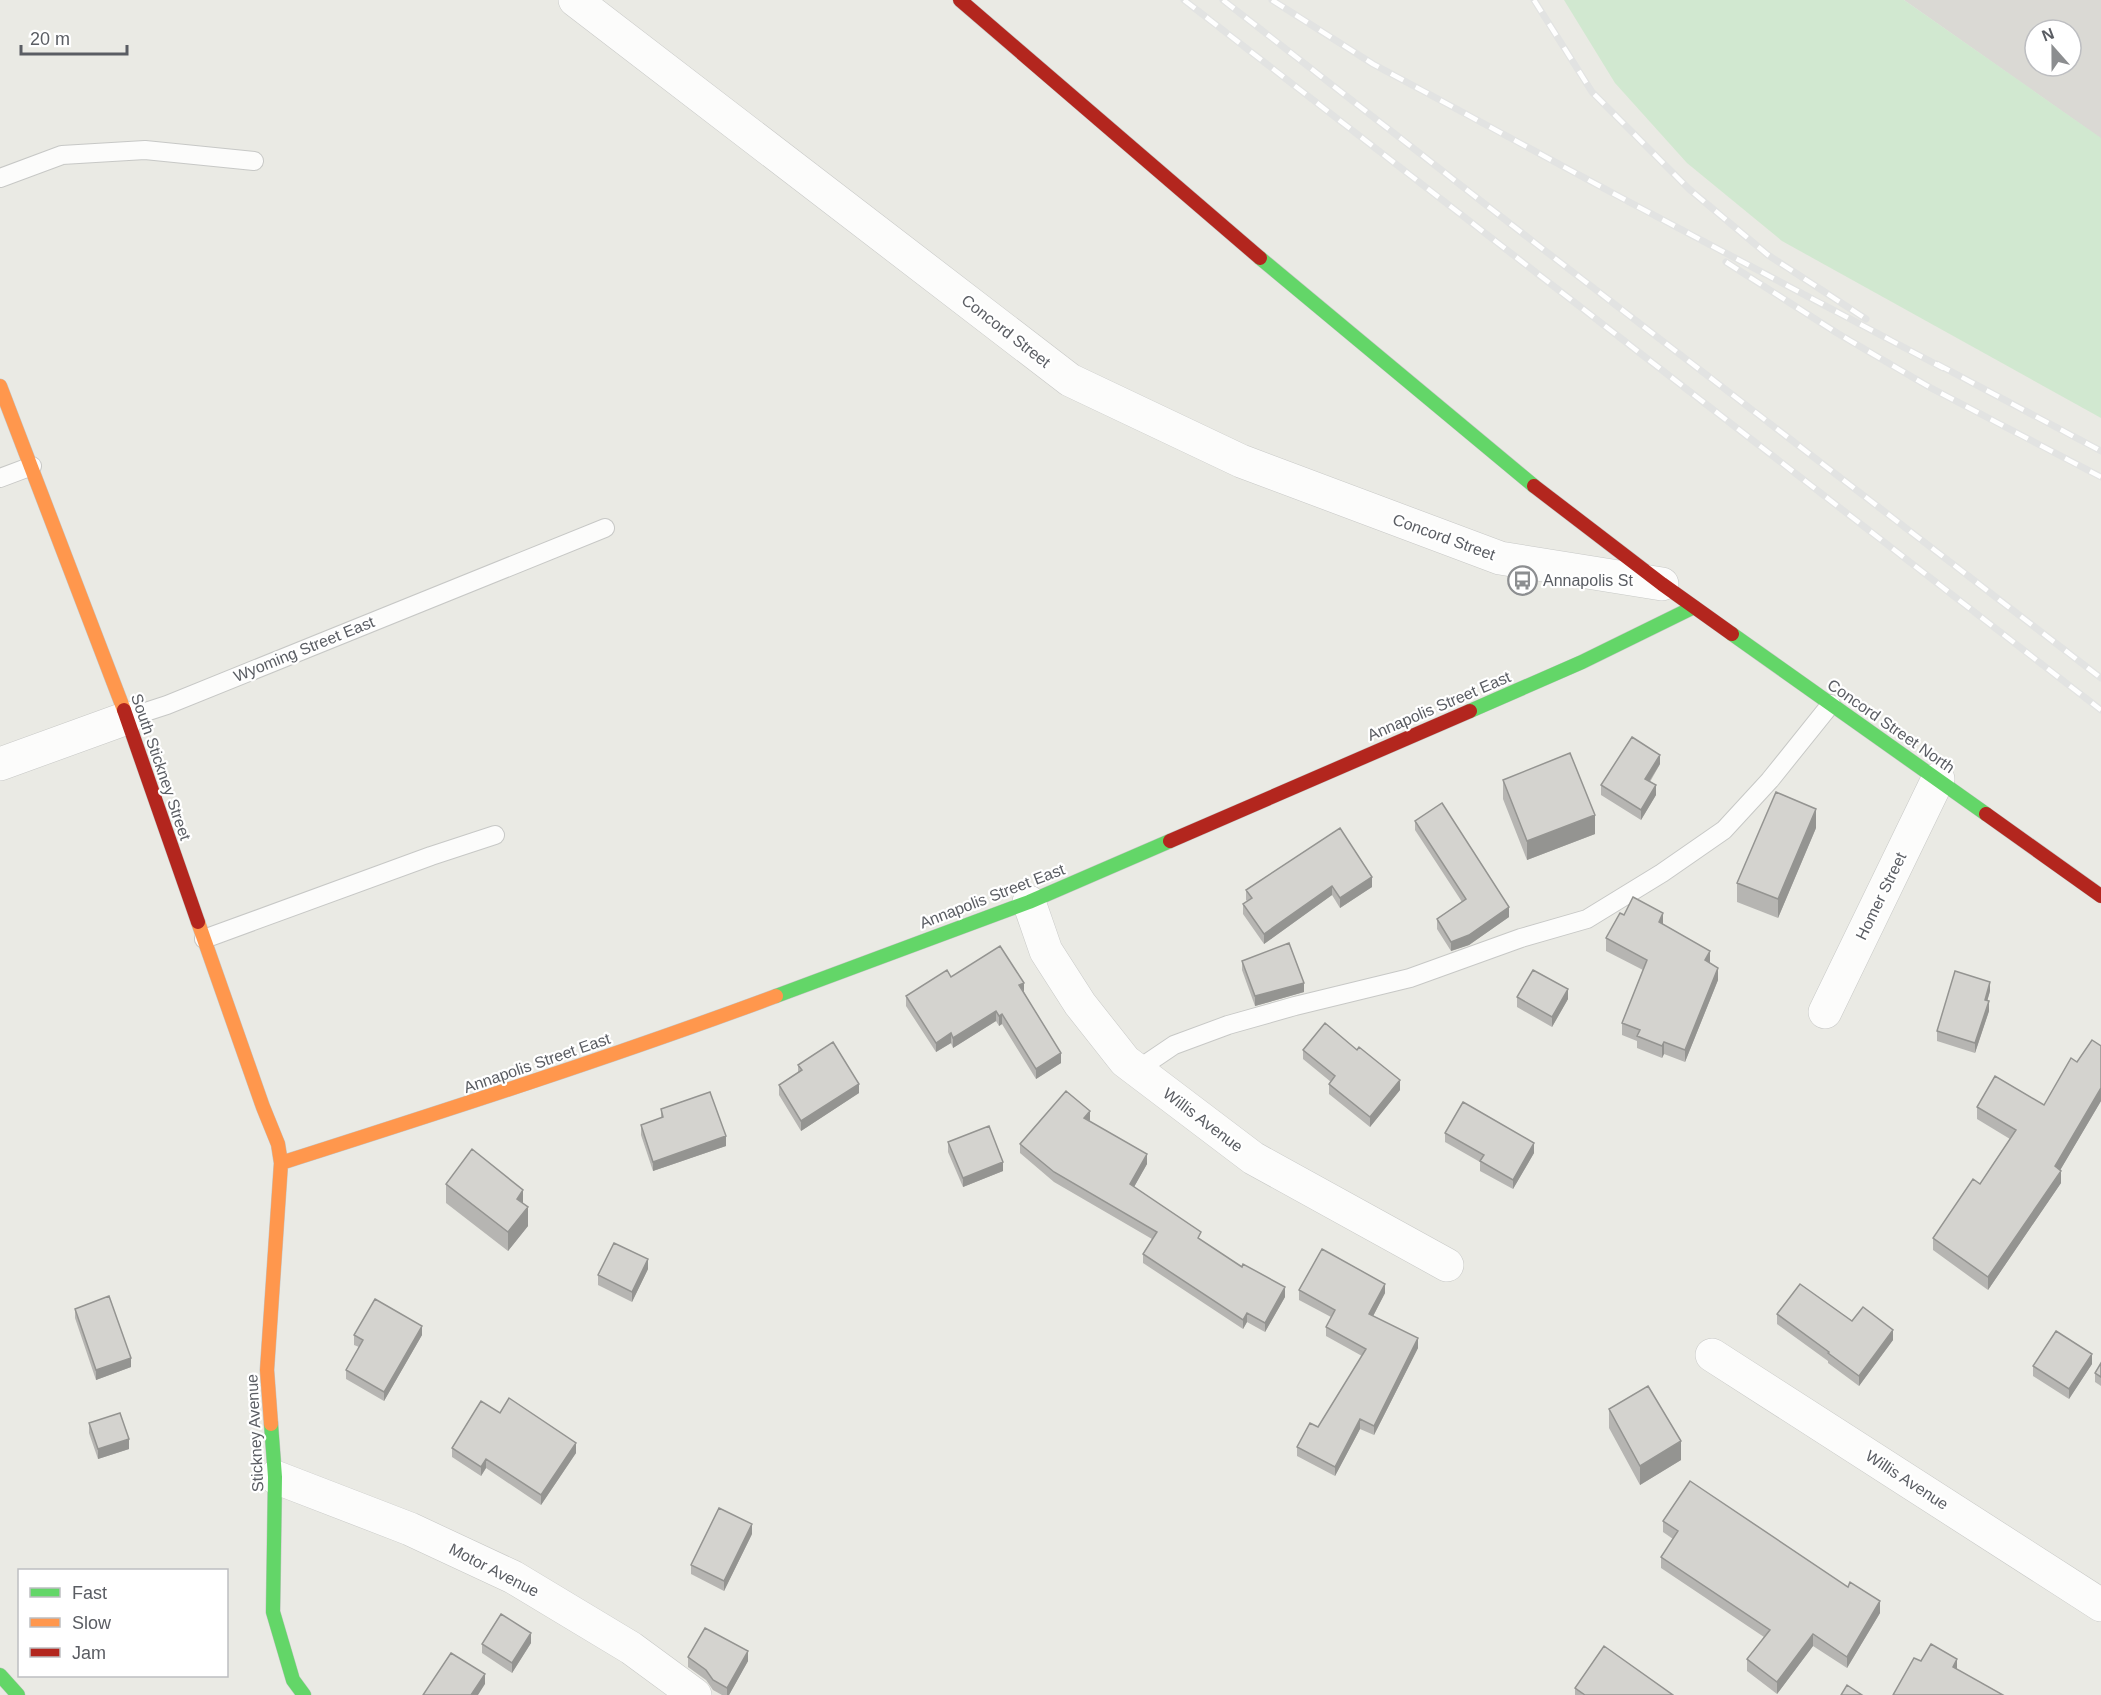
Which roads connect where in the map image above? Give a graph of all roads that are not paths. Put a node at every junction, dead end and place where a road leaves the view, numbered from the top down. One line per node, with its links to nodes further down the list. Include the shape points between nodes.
1 (575, 0): 9 (street, Concord Street, via 1070,380 1241,461 1500,558)
2 (960, 0): 9 (main road, via 1281,277 1526,480)
3 (254, 161): 4 (lane, via 145,150 62,155)
4 (0, 178)
5 (0, 386): 6 (main road, South Stickney Street)
6 (32, 466): 7 (lane); 12 (main road, South Stickney Street)
7 (0, 478)
8 (605, 528): 12 (lane, Wyoming Street East)
9 (1662, 584): 10 (main road, Concord Street North)
10 (1694, 607): 11 (main road, Concord Street North); 17 (main road, Annapolis Street East, via 1582,662)
11 (1831, 704): 14 (main road, Concord Street North); 20 (lane, via 1724,830 1587,918 1410,978 1228,1025 1174,1046)
12 (127, 718): 13 (street, Wyoming Street East); 18 (main road, South Stickney Street)
13 (0, 764)
14 (1938, 779): 16 (main road, Concord Street North); 19 (street, Homer Street)
15 (495, 834): 18 (lane)
16 (2101, 896)
17 (1029, 902): 20 (street, Willis Avenue, via 1046,951 1080,1004); 21 (main road, Annapolis Street East, via 677,1033 483,1100)
18 (204, 939): 21 (main road, South Stickney Street, via 278,1144)
19 (1825, 1012)
20 (1137, 1070): 22 (street, Willis Avenue, via 1253,1158)
21 (281, 1163): 24 (main road, Stickney Avenue, via 267,1370)
22 (1447, 1265)
23 (1712, 1355): 25 (street, Willis Avenue)
24 (276, 1477): 28 (main road, Stickney Avenue, via 273,1612 293,1680); 29 (street, Motor Avenue, via 410,1529 513,1577 631,1648)
25 (2101, 1605)
26 (0, 1675): 27 (main road)
27 (18, 1695)
28 (304, 1695)
29 (695, 1695)

